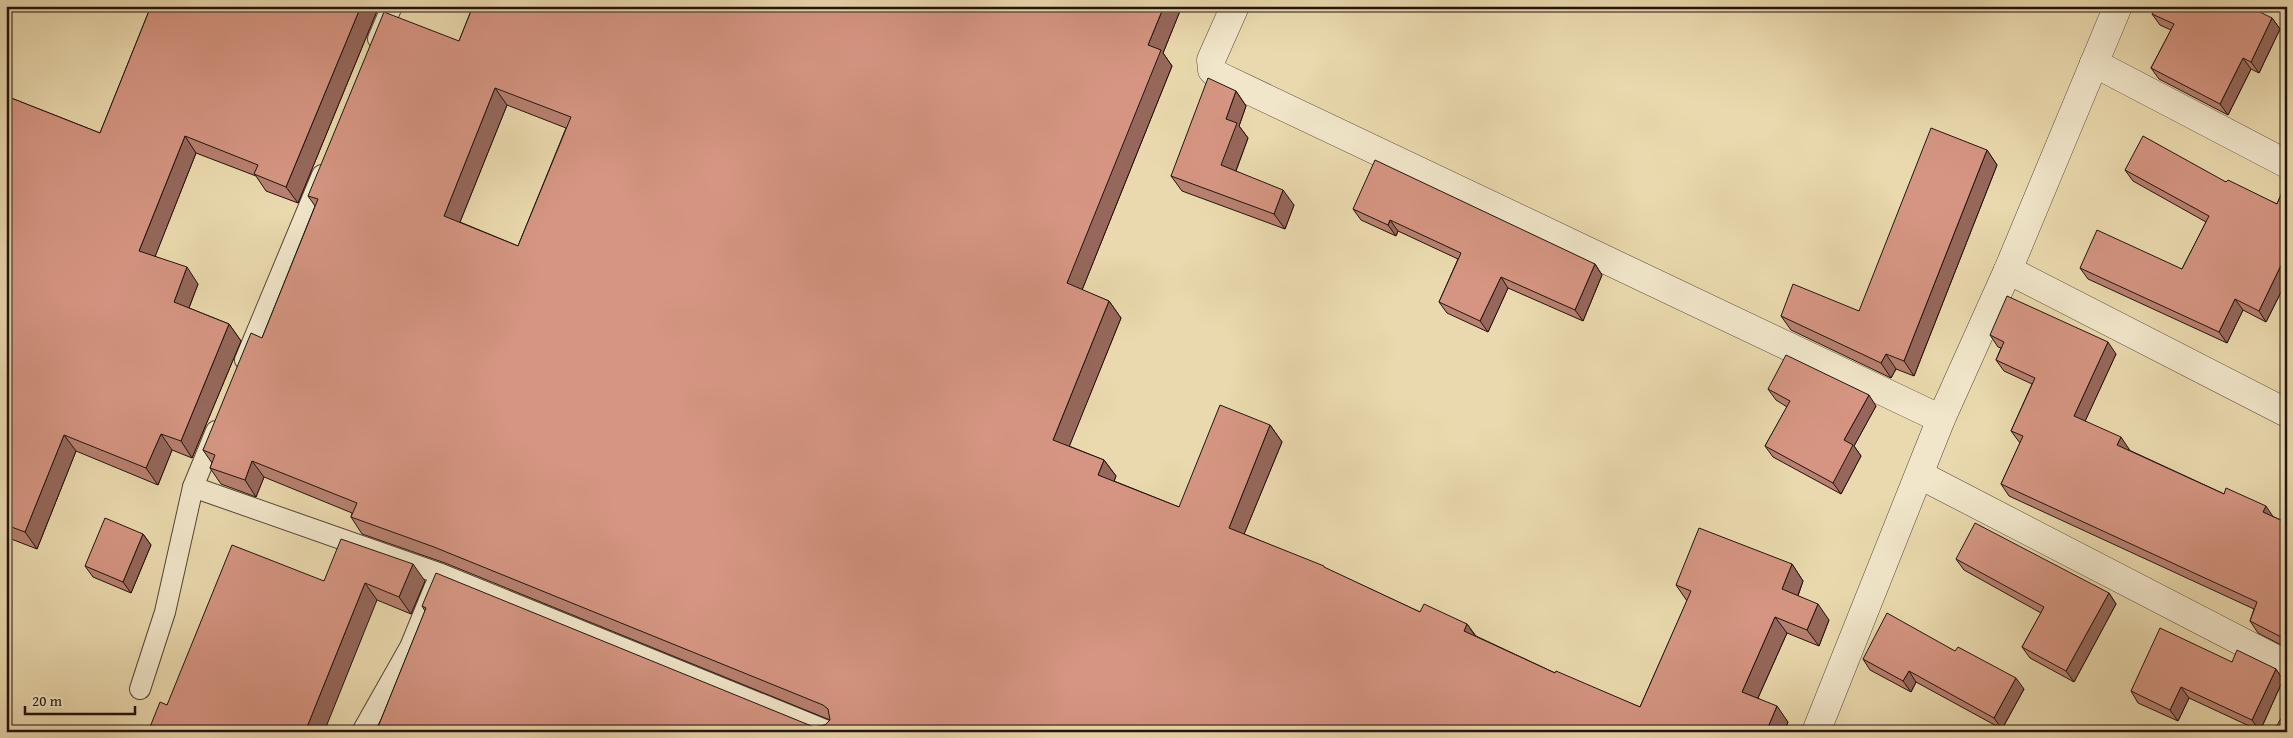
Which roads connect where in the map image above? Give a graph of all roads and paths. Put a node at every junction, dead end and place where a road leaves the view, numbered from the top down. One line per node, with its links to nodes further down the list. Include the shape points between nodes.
1 (392, 6): 4 (lane)
2 (1235, 6): 12 (street, via 1211,60 1212,70 1217,75)
3 (2118, 6): 5 (street)
4 (373, 52)
5 (2094, 63): 7 (street); 8 (street)
6 (331, 154): 9 (lane)
7 (2287, 164)
8 (2008, 270): 11 (street); 12 (street)
9 (239, 376)
10 (224, 413): 14 (lane)
11 (2287, 413)
12 (1941, 419): 13 (street)
13 (1920, 475): 16 (street); 20 (street)
14 (193, 486): 15 (lane); 17 (lane, via 165,612)
15 (441, 574): 18 (lane, via 410,647); 19 (lane)
16 (2287, 665)
17 (140, 689)
18 (362, 732)
19 (830, 732)
20 (1816, 732)

